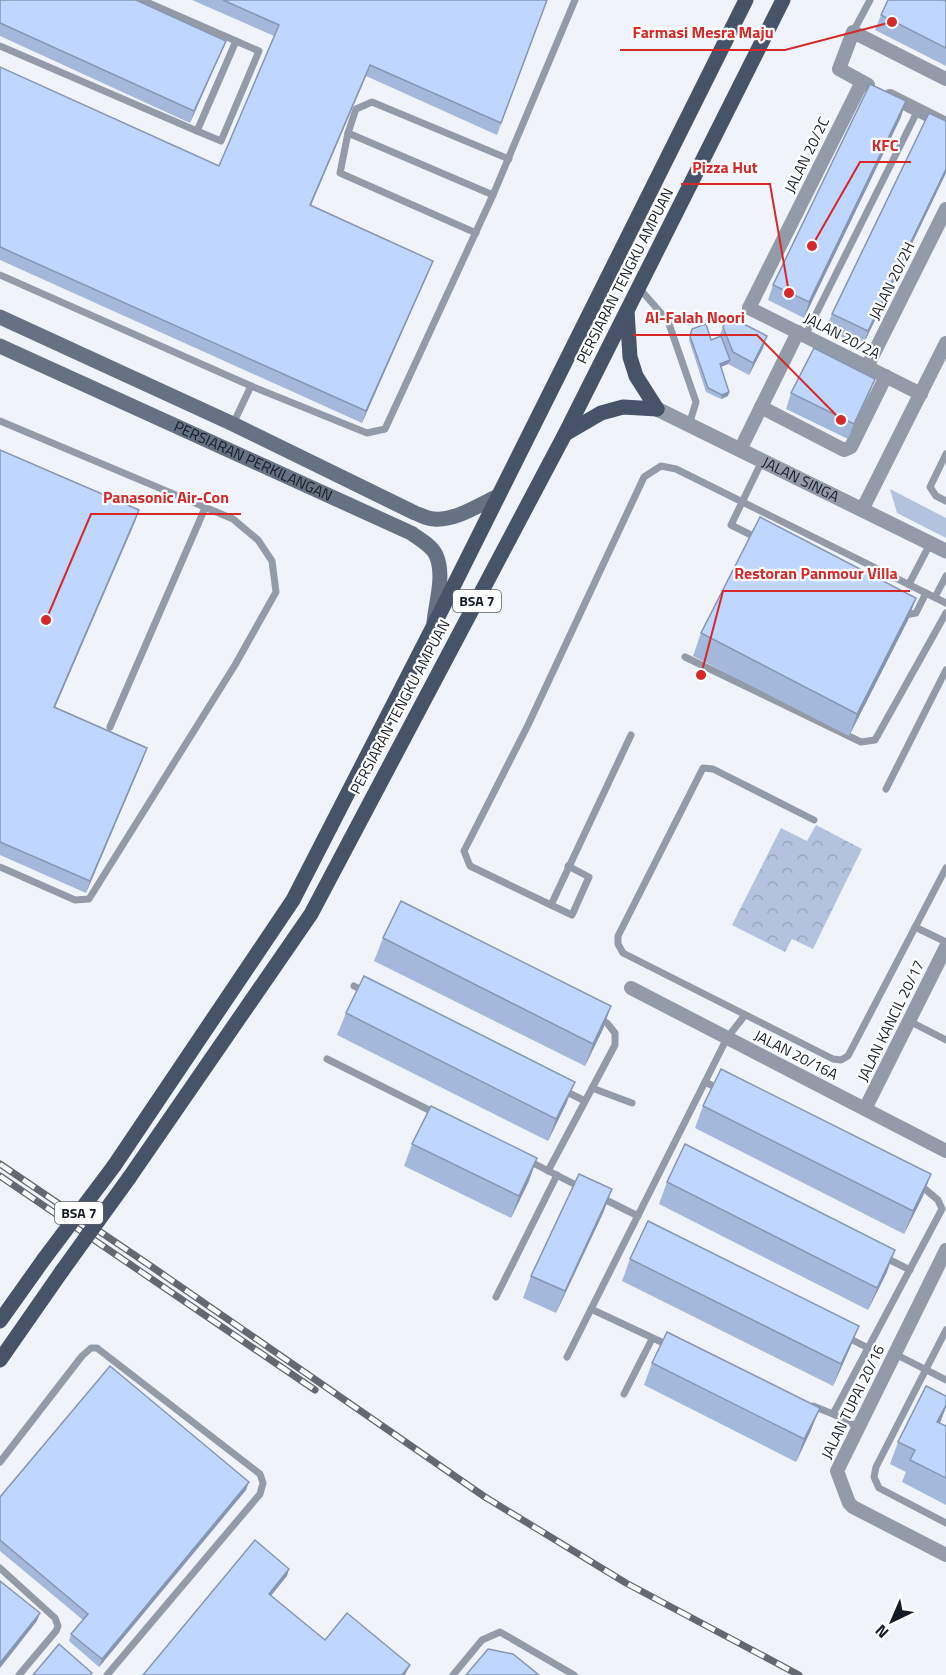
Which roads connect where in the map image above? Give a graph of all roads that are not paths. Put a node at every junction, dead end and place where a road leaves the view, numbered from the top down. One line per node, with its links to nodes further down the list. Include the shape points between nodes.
1 (142, 0): 7 (lane)
2 (574, 0): 15 (lane)
3 (746, 0): 40 (main road, PERSIARAN TENGKU AMPUAN / BSA 7)
4 (783, 0): 20 (main road, PERSIARAN TENGKU AMPUAN / BSA 7)
5 (870, 0): 6 (lane)
6 (853, 32): 9 (street); 10 (street, via 839,69)
7 (236, 41): 13 (lane); 13 (lane, via 259,51 221,141)
8 (0, 46): 13 (lane)
9 (946, 79)
10 (862, 82): 11 (street); 21 (street, JALAN 20/2C)
11 (918, 110): 12 (street); 24 (lane)
12 (946, 124)
13 (197, 131)
14 (348, 133): 15 (lane, via 356,109 372,102); 16 (lane); 18 (lane, via 340,172)
15 (509, 159): 16 (lane)
16 (493, 195): 18 (lane)
17 (946, 209): 27 (street, JALAN 20/2H)
18 (476, 233): 29 (lane, via 385,429 367,433)
19 (0, 275): 29 (lane)
20 (639, 288): 22 (main road, PERSIARAN TENGKU AMPUAN / BSA 7); 35 (lane, via 668,321 696,402)
21 (749, 308): 24 (street, JALAN 20/2A)
22 (627, 311): 32 (main road, via 630,357 636,376); 36 (main road, PERSIARAN TENGKU AMPUAN / BSA 7)
23 (0, 317): 34 (main road)
24 (802, 334): 27 (street, JALAN 20/2A); 31 (street)
25 (946, 343): 30 (street)
26 (0, 346): 56 (main road, PERSIARAN PERKILANGAN, via 411,533 436,554 440,572)
27 (867, 367): 28 (street, JALAN 20/2A)
28 (886, 376): 30 (street, JALAN 20/2A); 31 (street, via 851,447 844,450)
29 (250, 386): 34 (lane)
30 (921, 394): 44 (street)
31 (761, 407): 37 (street)
32 (657, 409): 35 (street, JALAN SINGA); 36 (main road, via 623,407 601,413)
33 (0, 422): 43 (lane)
34 (233, 424): 40 (main road, via 432,520 467,511)
35 (689, 425): 37 (street, JALAN SINGA)
36 (566, 434): 112 (main road, PERSIARAN TENGKU AMPUAN / BSA 7, bridge, via 311,914)
37 (740, 450): 39 (street, JALAN SINGA)
38 (946, 454): 41 (lane, via 930,487)
39 (762, 461): 42 (lane); 44 (street, JALAN SINGA)
40 (498, 496): 56 (main road, PERSIARAN TENGKU AMPUAN / BSA 7)
41 (946, 501)
42 (742, 502): 45 (lane, via 731,525); 49 (lane); 66 (lane, via 676,469 661,466 644,477 528,725 464,851 470,866)
43 (205, 508): 59 (lane); 64 (lane, via 234,519 258,540 272,561 276,592 235,664 89,899 75,900)
44 (862, 510): 46 (street, JALAN SINGA)
45 (762, 541)
46 (930, 544): 47 (street, JALAN SINGA); 49 (lane)
47 (946, 551)
48 (946, 576): 51 (lane)
49 (909, 584): 50 (lane)
50 (926, 593): 51 (lane); 53 (lane, via 916,613 906,615)
51 (935, 597): 52 (lane)
52 (946, 603)
53 (896, 610)
54 (946, 613): 55 (lane)
55 (944, 622): 57 (lane, via 875,740 861,742)
56 (434, 625): 104 (main road, PERSIARAN TENGKU AMPUAN / BSA 7, bridge, via 293,900 114,1166)
57 (685, 657)
58 (946, 670): 61 (lane)
59 (110, 727)
60 (631, 735): 63 (lane)
61 (886, 789)
62 (814, 820): 74 (lane, via 704,768 618,936 623,953)
63 (568, 866): 66 (lane); 66 (lane, via 589,877 572,915)
64 (0, 867)
65 (946, 868): 67 (lane)
66 (551, 905)
67 (915, 927): 68 (lane); 74 (lane, via 848,1056 841,1060)
68 (946, 942)
69 (946, 947): 75 (street, JALAN KANCIL 20/17)
70 (354, 986): 72 (lane)
71 (631, 988): 76 (street, JALAN 20/16A)
72 (375, 997)
73 (586, 1012): 81 (lane, via 607,1023 615,1033 615,1045)
74 (745, 1015): 76 (lane)
75 (909, 1022): 77 (lane); 85 (street, JALAN KANCIL 20/17)
76 (727, 1038): 79 (lane); 85 (street, JALAN 20/16A)
77 (946, 1040)
78 (327, 1059): 86 (lane)
79 (705, 1082): 82 (lane); 87 (lane)
80 (554, 1085): 83 (lane)
81 (592, 1088): 83 (lane); 84 (lane)
82 (727, 1092)
83 (585, 1101): 91 (lane)
84 (632, 1103)
85 (865, 1109): 88 (street, JALAN 20/16A)
86 (443, 1118)
87 (672, 1149): 89 (lane); 96 (lane)
88 (946, 1151)
89 (682, 1154)
90 (517, 1155): 91 (lane)
91 (548, 1171): 92 (lane)
92 (557, 1175): 94 (lane); 102 (lane)
93 (909, 1180): 101 (lane, via 938,1200 942,1209)
94 (587, 1191)
95 (597, 1196): 96 (lane)
96 (638, 1216): 97 (lane)
97 (632, 1228): 98 (lane); 103 (lane)
98 (642, 1233)
99 (946, 1250): 110 (street, JALAN TUPAI 20/16)
100 (879, 1254): 101 (lane)
101 (910, 1270): 109 (lane)
102 (496, 1297)
103 (591, 1309): 107 (lane); 111 (lane)
104 (0, 1321)
105 (946, 1330): 113 (lane)
106 (837, 1332): 109 (lane)
107 (652, 1339): 108 (lane); 115 (lane)
108 (674, 1348)
109 (868, 1348): 117 (lane)
110 (895, 1354): 113 (lane); 118 (street, JALAN TUPAI 20/16)
111 (567, 1357)
112 (0, 1360)
113 (926, 1369): 114 (lane); 120 (lane, via 874,1478 879,1488)
114 (946, 1380)
115 (624, 1394)
116 (802, 1401): 117 (lane)
117 (833, 1414): 118 (lane)
118 (858, 1427): 121 (street, JALAN TUPAI 20/16, via 837,1471 849,1503)
119 (0, 1462): 124 (lane, via 82,1356 97,1348 260,1474 264,1483 260,1494)
120 (946, 1523)
121 (946, 1555)
122 (0, 1569): 123 (lane, via 56,1618 58,1626)
123 (20, 1675)
124 (107, 1675)
125 (453, 1675): 126 (lane, via 482,1640 500,1632)
126 (574, 1675)

